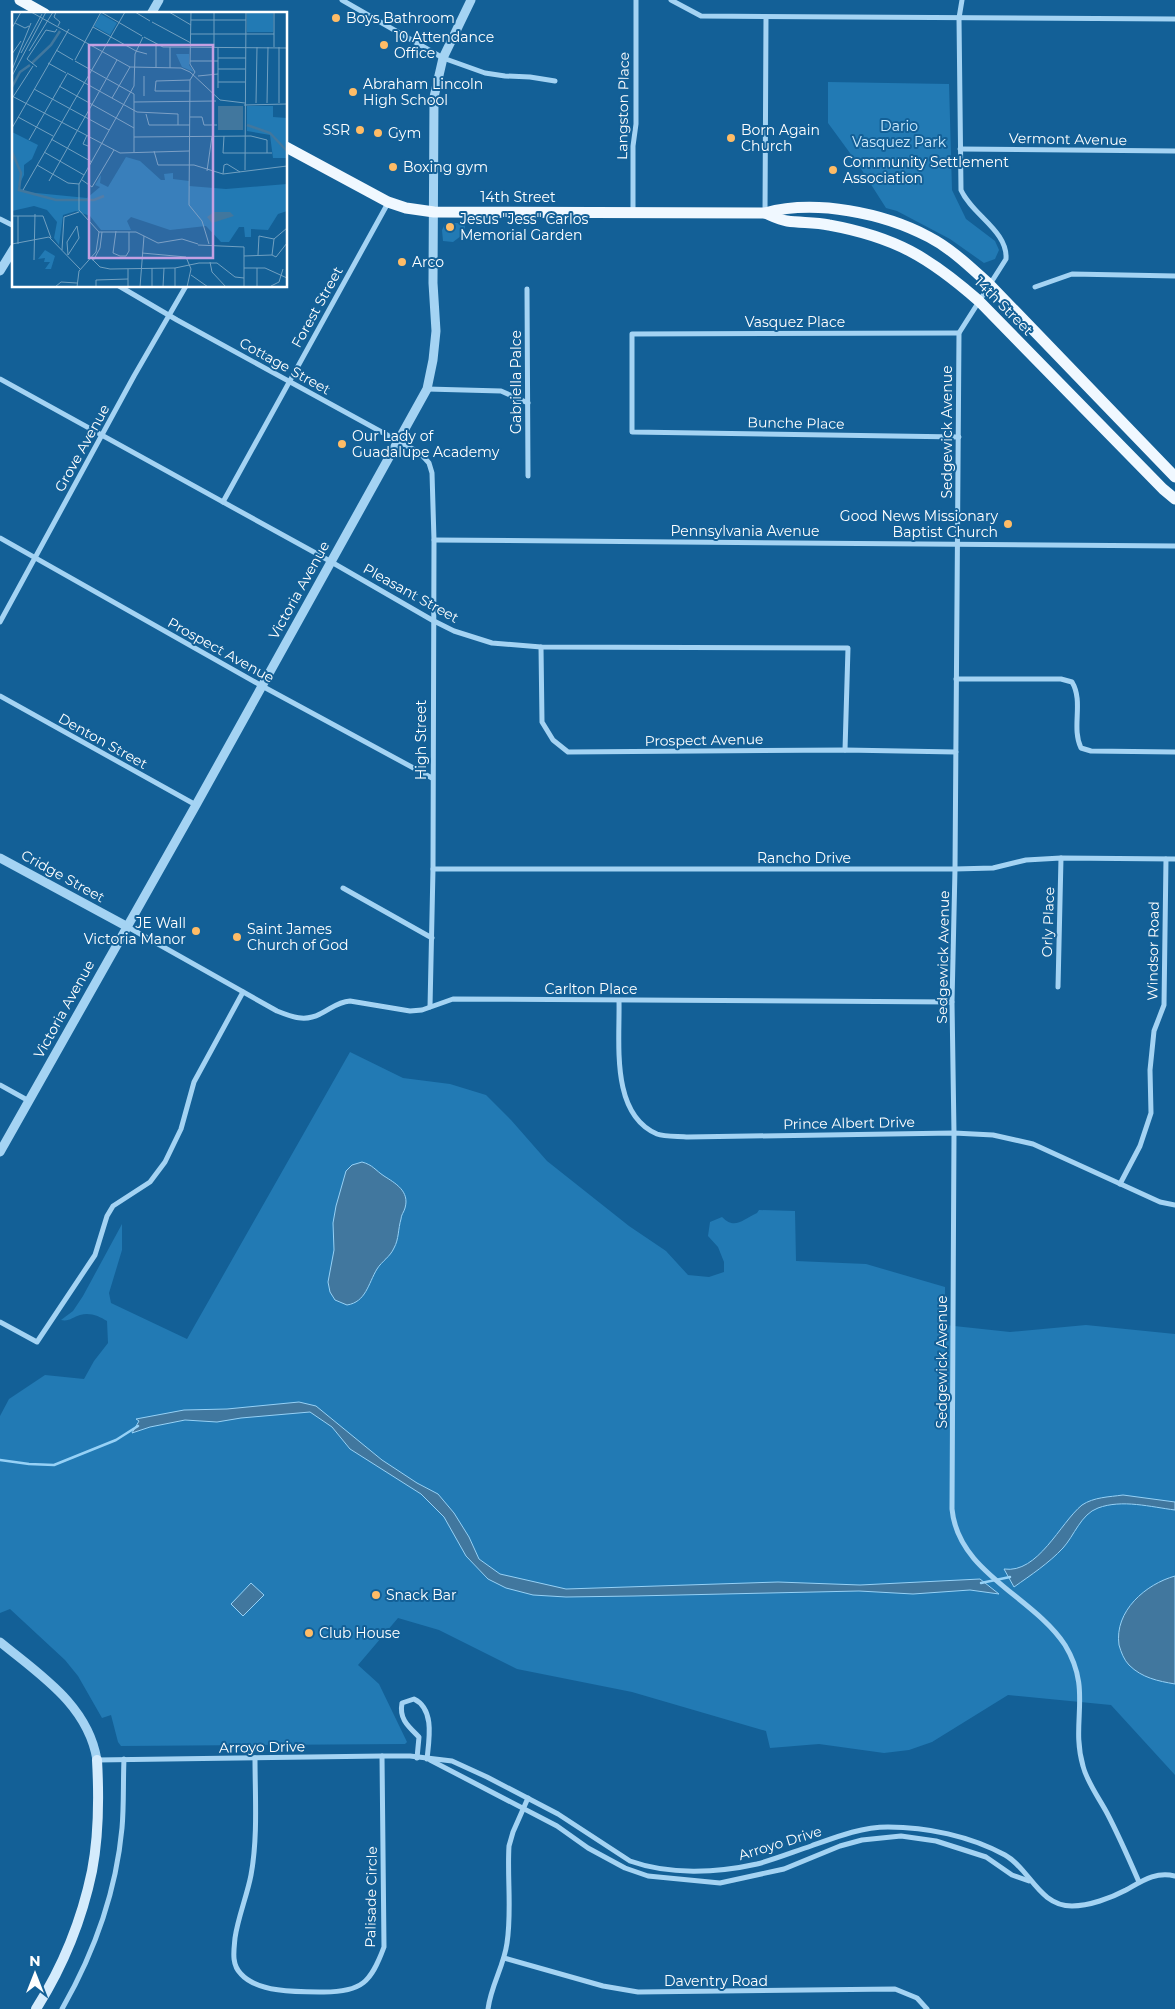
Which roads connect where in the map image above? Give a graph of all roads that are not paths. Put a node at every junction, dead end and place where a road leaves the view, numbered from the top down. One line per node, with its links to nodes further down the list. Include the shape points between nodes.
1 (20, 0): 8 (main road)
2 (159, 0): 9 (street)
3 (342, 0): 13 (street)
4 (471, 0): 13 (street, Victoria Avenue)
5 (636, 0): 20 (street, Langston Place)
6 (672, 0): 10 (street, via 701,16)
7 (962, 0): 11 (street)
8 (42, 12)
9 (152, 12)
10 (766, 17): 11 (street); 21 (street)
11 (959, 18): 12 (street); 16 (street)
12 (1175, 19)
13 (443, 58): 14 (street, via 485,73); 19 (street, Victoria Avenue, via 434,97)
14 (554, 81)
15 (288, 148): 18 (main road, 14th Street)
16 (960, 149): 17 (street, Vermont Avenue); 27 (street, via 961,190 966,201 1007,249 1006,260)
17 (1175, 151)
18 (388, 202): 19 (main road, 14th Street); 36 (street, Forest Street)
19 (434, 212): 20 (main road, 14th Street); 37 (street, Victoria Avenue, via 436,331)
20 (633, 212): 21 (main road, 14th Street)
21 (765, 213): 27 (main road, 14th Street, via 781,209 816,209 871,215 930,237); 32 (main road, 14th Street, via 785,221 828,224 893,242 930,261)
22 (0, 219): 23 (street)
23 (12, 225)
24 (12, 251): 25 (street)
25 (0, 270)
26 (1175, 276): 28 (street, via 1072,274)
27 (989, 284): 32 (street); 45 (main road, 14th Street)
28 (1035, 287)
29 (122, 288): 33 (street, Cottage Street)
30 (185, 288): 33 (street, Grove Avenue)
31 (527, 289): 38 (street, Gabriella Palce)
32 (979, 301): 34 (street); 46 (main road, 14th Street)
33 (169, 316): 36 (street, Cottage Street); 40 (street, Grove Avenue)
34 (959, 333): 39 (street, Vasquez Place, via 632,334); 41 (street, Sedgewick Avenue)
35 (0, 379): 40 (street, Pleasant Street)
36 (290, 381): 42 (street, Cottage Street); 47 (street, Forest Street)
37 (427, 389): 38 (street, via 501,391); 42 (street, Victoria Avenue)
38 (528, 403): 44 (street, Gabriella Palce)
39 (632, 432): 41 (street, Bunche Place)
40 (103, 436): 47 (street, Pleasant Street); 52 (street, Grove Avenue)
41 (959, 437): 50 (street, Sedgewick Avenue)
42 (398, 441): 43 (street, Cottage Street, via 420,453 429,463); 53 (street, Victoria Avenue)
43 (432, 473): 49 (street, High Street)
44 (528, 476)
45 (1175, 477)
46 (1175, 499)
47 (223, 502): 53 (street, Pleasant Street)
48 (0, 538): 52 (street, Prospect Avenue)
49 (434, 540): 50 (street, Pennsylvania Avenue); 54 (street, High Street)
50 (958, 544): 51 (street, Pennsylvania Avenue); 57 (street, Sedgewick Avenue)
51 (1175, 546)
52 (34, 557): 55 (street, Grove Avenue); 58 (street, Prospect Avenue)
53 (331, 562): 54 (street, Pleasant Street); 58 (street, Victoria Avenue)
54 (432, 620): 56 (street, Pleasant Street, via 454,631 492,642); 63 (street, High Street)
55 (0, 622)
56 (541, 647): 60 (street, Prospect Avenue, via 542,722 553,740 568,752); 60 (street, Pleasant Street, via 848,648)
57 (956, 679): 61 (street, Sedgewick Avenue); 62 (street, via 1061,679 1072,682 1077,691 1077,739 1081,748 1091,751)
58 (262, 686): 63 (street, Prospect Avenue); 64 (street, Victoria Avenue)
59 (0, 696): 64 (street, Denton Street)
60 (845, 750): 61 (street, Prospect Avenue)
61 (956, 752): 70 (street, Sedgewick Avenue)
62 (1175, 752)
63 (432, 778): 69 (street, High Street)
64 (196, 805): 72 (street, Victoria Avenue)
65 (0, 858): 72 (street, Cridge Street)
66 (1061, 858): 67 (street, Rancho Drive); 70 (street, Rancho Drive); 74 (street, Orly Place)
67 (1166, 859): 68 (street, Rancho Drive); 83 (street, Windsor Road, via 1164,1005 1154,1031 1150,1070 1151,1113 1140,1146)
68 (1175, 859)
69 (433, 869): 70 (street, Rancho Drive); 73 (street, High Street)
70 (955, 870): 77 (street, Sedgewick Avenue)
71 (343, 888): 73 (street)
72 (126, 926): 75 (street, Cridge Street); 80 (street, Victoria Avenue)
73 (432, 938): 78 (street, High Street)
74 (1058, 987)
75 (243, 992): 78 (street, Carlton Place, via 277,1011 302,1019 350,1001 410,1011); 85 (street, via 194,1082 182,1129 164,1162 150,1182 113,1206 95,1255 37,1342)
76 (619, 1001): 77 (street, Carlton Place); 78 (street, Carlton Place, via 453,999); 81 (street, Prince Albert Drive, via 620,1078 628,1106 642,1124 658,1134 688,1137)
77 (952, 1002): 81 (street, Sedgewick Avenue)
78 (430, 1007)
79 (0, 1085): 80 (street)
80 (29, 1101): 82 (street, Victoria Avenue)
81 (954, 1133): 83 (street, Prince Albert Drive, via 1033,1144); 97 (street, Sedgewick Avenue, via 954,1526 961,1543 1000,1584 1051,1626 1073,1660 1081,1697 1078,1743 1084,1769)
82 (0, 1152)
83 (1120, 1184): 84 (street, Prince Albert Drive, via 1160,1202)
84 (1175, 1205)
85 (0, 1322)
86 (0, 1642): 92 (street, via 76,1708 89,1730)
87 (382, 1756): 88 (street, Arroyo Drive); 88 (street, Palisade Circle, via 384,1947 375,1971 358,1987 340,1992 295,1992 266,1987 241,1974 235,1964 236,1933 254,1850); 89 (street, Arroyo Drive)
88 (255, 1758): 90 (street, Arroyo Drive)
89 (417, 1758): 91 (street, Arroyo Drive); 91 (street, via 419,1737 401,1715 402,1703 414,1699 425,1710 431,1730)
90 (124, 1759): 92 (street, Arroyo Drive); 100 (street, via 122,1827 113,1883 90,1957)
91 (427, 1759): 93 (street, Arroyo Drive, via 452,1761); 94 (street, Arroyo Drive)
92 (97, 1760): 99 (main road, via 97,1825 92,1870 66,1952)
93 (528, 1798): 94 (street); 96 (street, Arroyo Drive, via 630,1861 654,1868 734,1868 759,1863 858,1830 920,1828 955,1835 1006,1856 1022,1868)
94 (523, 1808): 96 (street, Arroyo Drive, via 625,1868 666,1879 720,1883 784,1869 862,1840 901,1836 936,1841 986,1857); 98 (street, via 509,1846 508,1942)
95 (1175, 1876): 97 (street, Arroyo Drive, via 1158,1874)
96 (1030, 1881): 97 (street, Arroyo Drive, via 1055,1903 1071,1906 1084,1905 1124,1891)
97 (1139, 1882)
98 (504, 1958): 101 (street, via 490,1993); 102 (street, Daventry Road, via 604,1986 638,1992 895,1990 917,1998)
99 (36, 2009)
100 (62, 2009)
101 (488, 2009)
102 (927, 2009)

